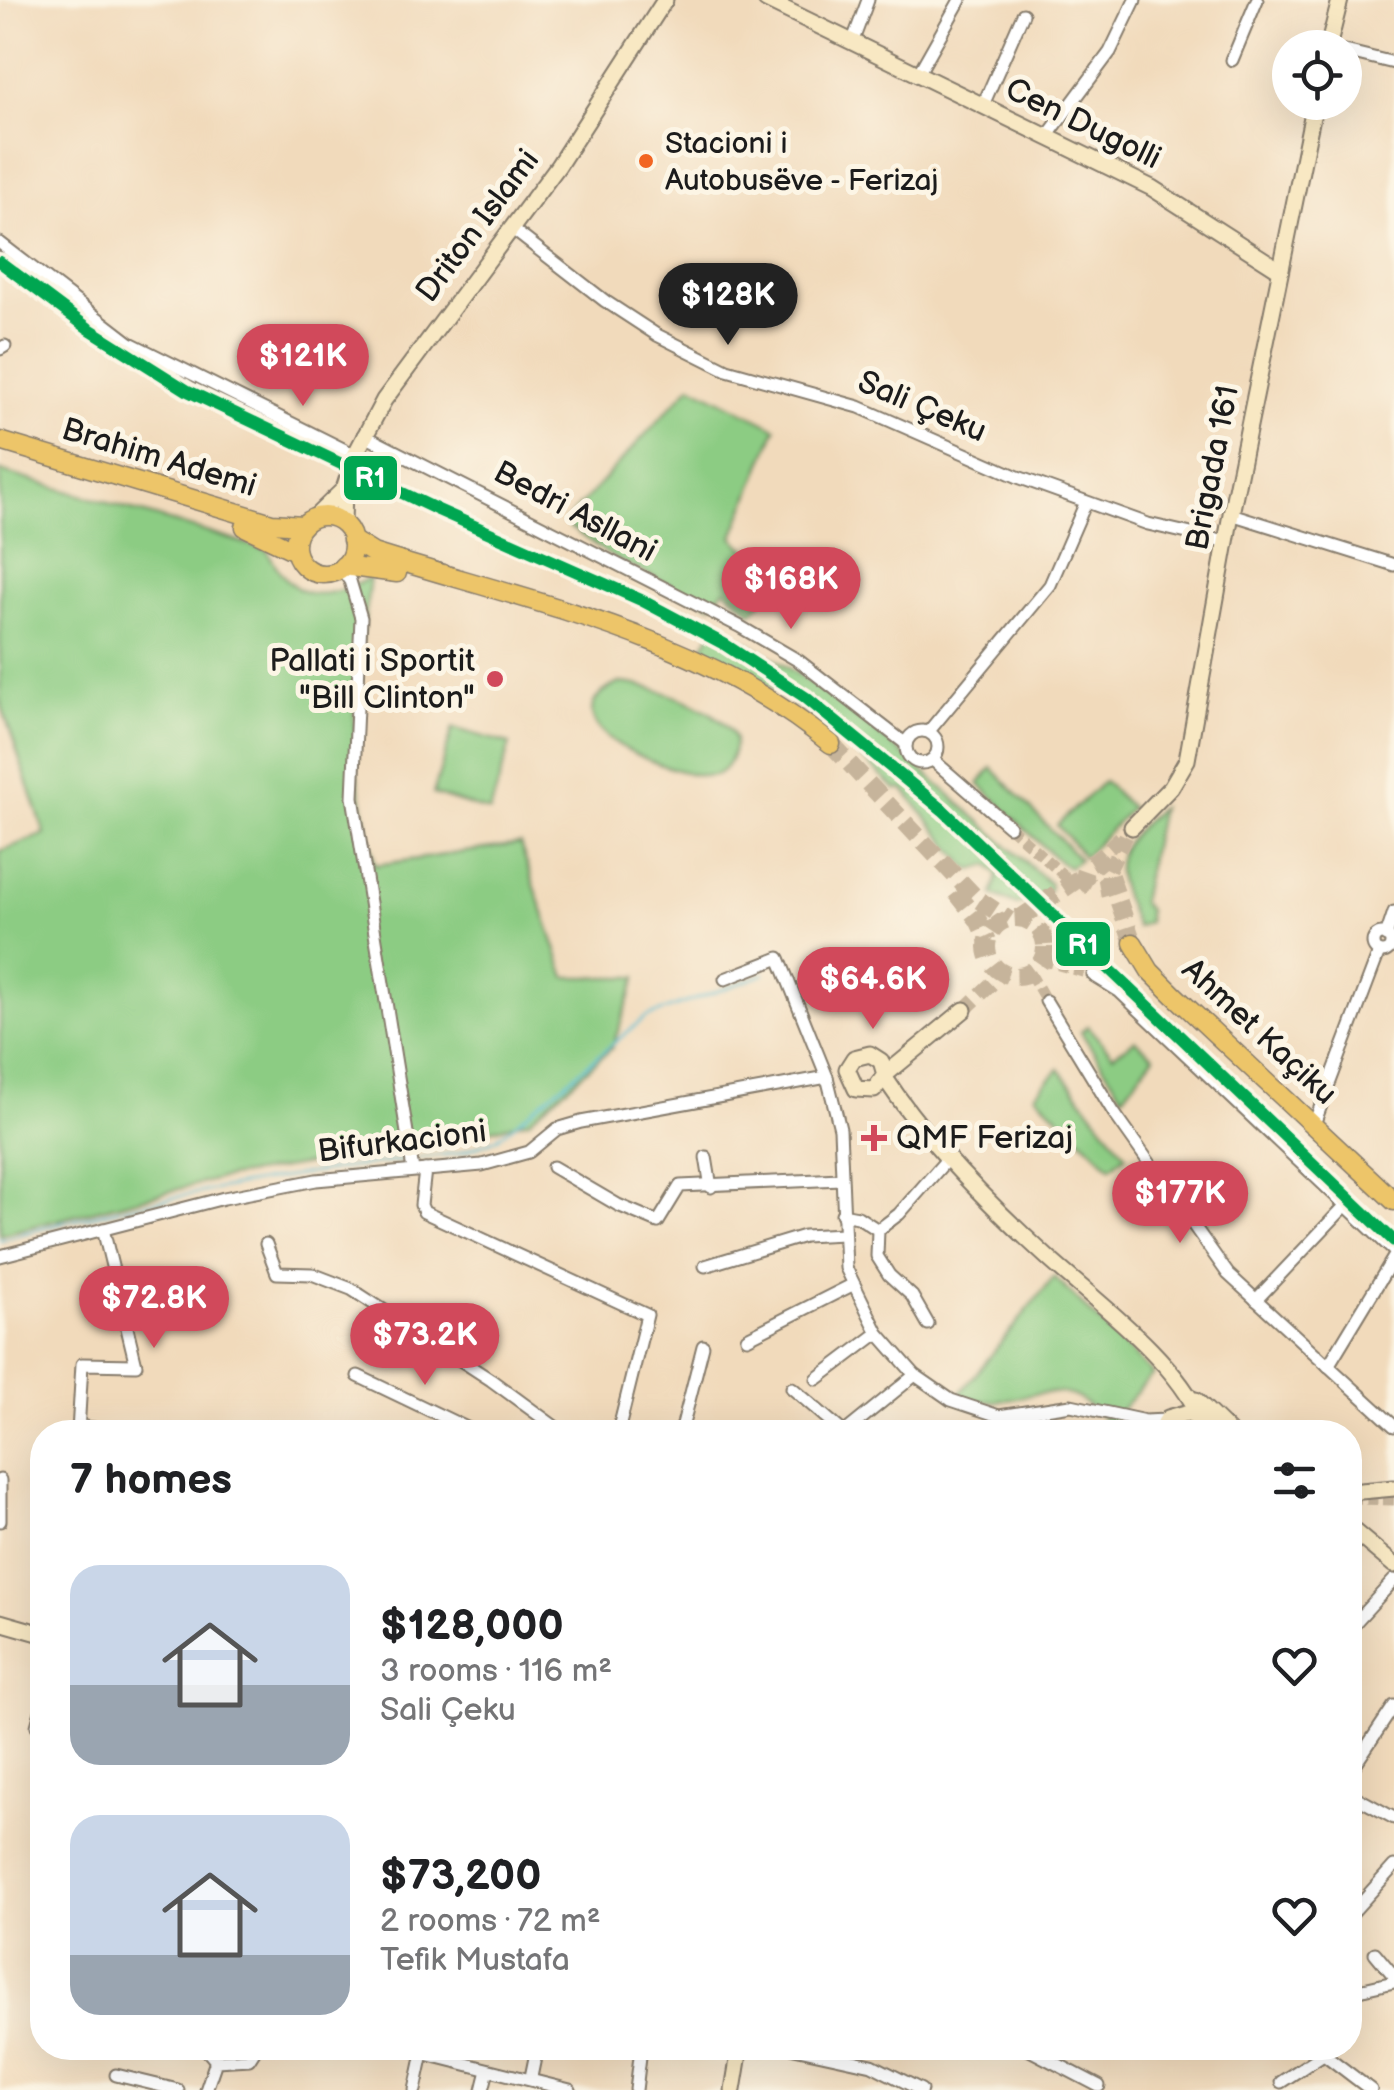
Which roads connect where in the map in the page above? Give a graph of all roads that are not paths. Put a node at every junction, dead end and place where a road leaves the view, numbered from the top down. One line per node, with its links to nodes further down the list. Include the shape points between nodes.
1 (664, 0): 18 (street, Driton Islami)
2 (766, 0): 10 (street, Cen Dugolli)
3 (868, 0): 10 (street)
4 (960, 0): 14 (street)
5 (1136, 0): 17 (street, via 1110,52)
6 (1257, 0): 12 (street)
7 (1340, 0): 9 (street)
8 (1023, 14): 15 (street)
9 (1332, 30)
10 (852, 43): 14 (street, Cen Dugolli)
11 (1362, 56): 13 (street)
12 (1232, 60)
13 (1394, 64)
14 (917, 76): 15 (street, Cen Dugolli)
15 (983, 105): 17 (street, Cen Dugolli)
16 (1310, 120): 20 (street, Brigada 161)
17 (1046, 138): 20 (street, Cen Dugolli, via 1152,188)
18 (511, 228): 21 (street, Driton Islami); 26 (street, Sali Çeku, via 605,301 727,370 859,407 951,451)
19 (0, 243): 24 (street, via 130,343)
20 (1280, 270): 27 (street, Brigada 161)
21 (363, 435): 24 (street, Driton Islami); 35 (street, Bedri Asllani, via 739,626 799,661)
22 (0, 441): 28 (main road, Brahim Ademi, via 272,523)
23 (0, 454): 31 (main road, Brahim Ademi, via 250,529)
24 (355, 455): 25 (street, Driton Islami)
25 (344, 489): 28 (street, Driton Islami); 29 (street, Driton Islami)
26 (1086, 502): 30 (street, Sali Çeku); 34 (street, via 1050,585)
27 (1231, 514): 30 (street, Brigada 161); 32 (street)
28 (308, 522): 29 (main road, Brahim Ademi, via 328,516); 31 (main road)
29 (347, 532): 33 (main road); 33 (main road, Brahim Ademi, via 373,553 662,643 742,681 828,749 663,656 381,568)
30 (1226, 542): 38 (street, Brigada 161, via 1187,760)
31 (296, 551): 33 (main road, Brahim Ademi, via 315,572)
32 (1394, 565)
33 (342, 567): 52 (street, via 361,618 352,797)
34 (928, 731): 35 (street, via 916,732); 36 (street, via 939,744)
35 (906, 744): 36 (street, via 912,760)
36 (933, 760): 37 (street)
37 (1009, 826)
38 (1132, 827)
39 (1394, 912): 49 (street, via 1386,936 1390,946 1379,952)
40 (1133, 943): 49 (main road, Ahmet Kaçiku, via 1150,971)
41 (1093, 975): 57 (street)
42 (725, 979): 46 (street, via 780,958)
43 (1046, 1000): 67 (street, via 1189,1224)
44 (964, 1010): 45 (street)
45 (881, 1076): 47 (street); 47 (street, via 862,1054); 50 (street)
46 (827, 1077): 47 (street, Bifurkacioni); 48 (street); 52 (street, Bifurkacioni, via 581,1122 557,1130 529,1152 482,1164)
47 (851, 1080): 48 (street)
48 (838, 1115): 54 (street)
49 (1314, 1124): 56 (main road, Ahmet Kaçiku)
50 (950, 1156): 60 (street); 75 (street)
51 (706, 1158): 55 (street)
52 (415, 1165): 59 (street, Bifurkacioni, via 316,1180); 83 (street, via 424,1212 647,1315)
53 (552, 1166): 55 (street, via 658,1222 680,1186)
54 (841, 1179): 55 (street); 58 (street)
55 (711, 1187)
56 (1394, 1201)
57 (1346, 1205): 63 (street); 67 (street)
58 (842, 1214): 60 (street); 61 (street)
59 (104, 1230): 64 (street, Bifurkacioni); 80 (street, via 136,1365 82,1364)
60 (878, 1230): 68 (street, via 878,1256)
61 (843, 1234): 65 (street, via 804,1236); 66 (street)
62 (266, 1244): 82 (street, via 277,1274 312,1274 351,1289)
63 (1394, 1254): 72 (street)
64 (0, 1256)
65 (705, 1266)
66 (852, 1285): 69 (street); 70 (street)
67 (1256, 1300): 72 (street)
68 (928, 1324)
69 (878, 1333): 73 (street); 76 (street)
70 (746, 1338)
71 (703, 1346): 84 (street)
72 (1328, 1366): 94 (street)
73 (915, 1375): 79 (street, via 951,1400 999,1416 1070,1405); 86 (street)
74 (358, 1376): 81 (street)
75 (1173, 1376): 78 (street); 89 (street, via 1176,1395)
76 (817, 1379)
77 (792, 1388): 85 (street)
78 (1188, 1392): 92 (street); 93 (street)
79 (1128, 1417): 87 (street); 88 (street)
80 (79, 1420)
81 (450, 1420)
82 (546, 1420)
83 (621, 1420)
84 (683, 1420)
85 (830, 1420)
86 (859, 1420)
87 (1129, 1420)
88 (1141, 1420)
89 (1165, 1420)
90 (1173, 1420): 91 (street, via 1186,1413)
91 (1198, 1420)
92 (1207, 1420)
93 (1207, 1420)
94 (1394, 1426)
95 (0, 1480): 98 (street)
96 (1394, 1488): 97 (street)
97 (1362, 1491)
98 (0, 1521)
99 (1362, 1542): 100 (street)
100 (1394, 1565)
101 (1394, 1580): 102 (street)
102 (1362, 1615)
103 (0, 1622): 104 (street)
104 (30, 1631)
105 (1394, 1706): 106 (street)
106 (1362, 1754)
107 (1362, 1801): 108 (street)
108 (1394, 1818)
109 (1394, 1866): 110 (street)
110 (1362, 1898)
111 (1375, 1952): 112 (street)
112 (1394, 1979): 113 (street)
113 (1362, 1988)
114 (232, 2060): 124 (street)
115 (421, 2060): 133 (street)
116 (464, 2060): 125 (street)
117 (535, 2060): 127 (street)
118 (640, 2060): 136 (street)
119 (738, 2060): 137 (street)
120 (849, 2060): 138 (street)
121 (1049, 2060): 130 (street)
122 (1308, 2060): 128 (street)
123 (1331, 2060): 139 (street)
124 (216, 2061): 132 (street)
125 (488, 2070): 127 (street); 134 (street)
126 (116, 2075): 131 (street)
127 (531, 2077): 129 (street)
128 (1282, 2082)
129 (551, 2086): 135 (street)
130 (1099, 2086)
131 (178, 2090)
132 (206, 2090)
133 (415, 2090)
134 (484, 2090)
135 (570, 2090)
136 (636, 2090)
137 (733, 2090)
138 (921, 2090)
139 (1370, 2090)

